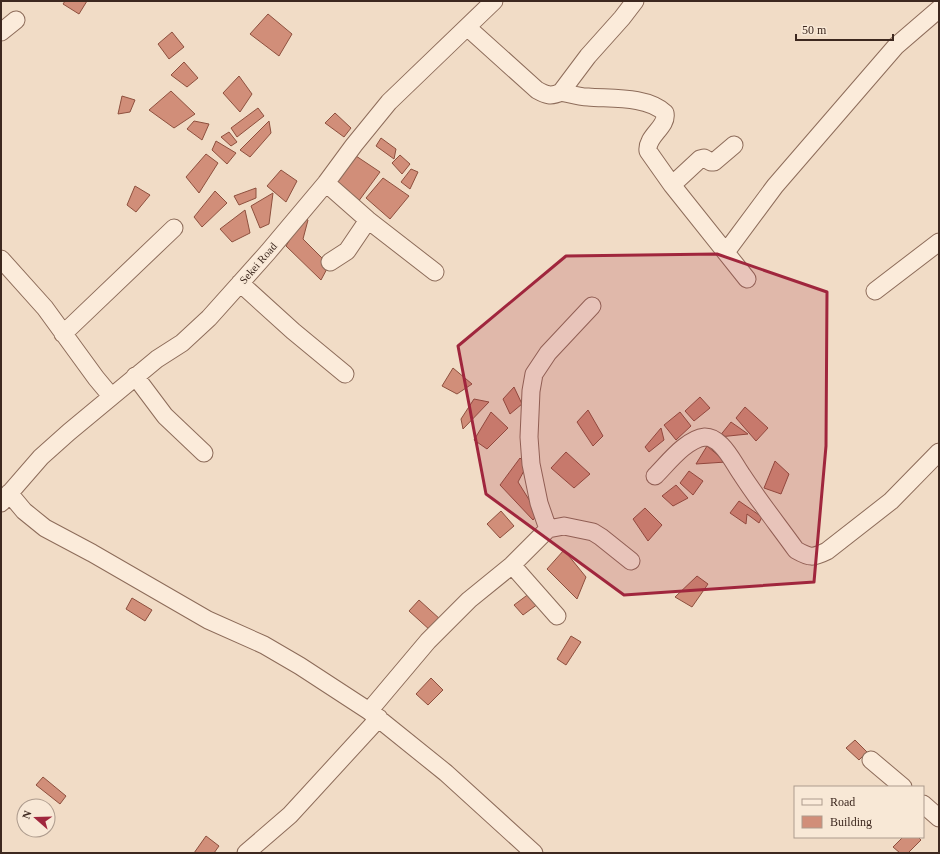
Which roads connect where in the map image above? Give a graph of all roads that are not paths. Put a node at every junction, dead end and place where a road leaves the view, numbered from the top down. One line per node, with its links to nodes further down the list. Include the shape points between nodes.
1 (494, 1): 5 (street, Sekei Road)
2 (635, 1): 7 (street)
3 (939, 9): 14 (street, via 891,52 775,186)
4 (16, 20): 6 (street)
5 (467, 27): 7 (street, via 537,90 550,96); 9 (street, Sekei Road, via 389,102)
6 (1, 32)
7 (561, 92): 10 (street, via 579,97 635,100 662,110 666,115 665,120 647,148)
8 (734, 145): 10 (street, via 714,162 702,157)
9 (326, 183): 11 (street); 19 (street, Sekei Road)
10 (672, 185): 14 (street)
11 (368, 220): 16 (street, via 347,251); 17 (street)
12 (174, 228): 22 (street)
13 (939, 242): 20 (street)
14 (726, 252): 18 (street)
15 (1, 259): 22 (street, via 45,308)
16 (330, 262)
17 (435, 272)
18 (747, 278)
19 (240, 283): 23 (street); 24 (street, Sekei Road, via 209,318 182,343)
20 (875, 291)
21 (592, 306): 30 (street, via 548,353 534,374 531,391 531,464 539,503)
22 (63, 334): 25 (street)
23 (345, 374)
24 (135, 376): 25 (street, Sekei Road); 27 (street, via 165,416)
25 (111, 396): 29 (street, Sekei Road, via 41,457)
26 (939, 452): 28 (street, via 891,501 827,551 815,556 807,556 796,550 730,455 714,440 708,437 690,442)
27 (204, 454)
28 (655, 476)
29 (5, 498): 34 (street, via 46,528 202,616 264,645)
30 (548, 529): 31 (street, via 564,526 593,532); 32 (street)
31 (631, 561)
32 (512, 565): 33 (street); 34 (street, via 469,600 424,647)
33 (557, 616)
34 (374, 714): 39 (street, via 290,815); 40 (street, via 446,773)
35 (871, 760): 36 (street)
36 (902, 786)
37 (924, 805): 38 (street)
38 (939, 818)
39 (246, 853)
40 (534, 853)

